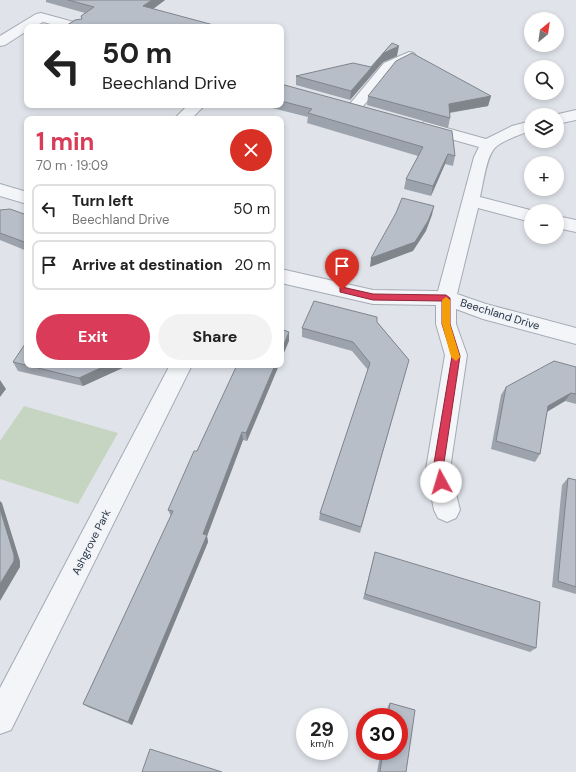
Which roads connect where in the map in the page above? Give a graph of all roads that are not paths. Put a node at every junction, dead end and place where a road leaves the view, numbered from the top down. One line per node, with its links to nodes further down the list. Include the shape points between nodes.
1 (30, 24): 2 (street, via 41,17)
2 (66, 24)
3 (24, 27): 4 (street)
4 (0, 42)
5 (409, 56): 7 (street, via 389,66 347,105)
6 (194, 108): 9 (street)
7 (369, 112)
8 (576, 115): 10 (street)
9 (185, 116)
10 (564, 118)
11 (414, 124): 13 (street)
12 (524, 128): 13 (street)
13 (488, 145): 16 (street, via 482,157)
14 (0, 190): 15 (street)
15 (24, 197)
16 (472, 201): 17 (street); 21 (street)
17 (524, 214)
18 (564, 223): 19 (street)
19 (576, 226)
20 (284, 277): 21 (street, Beechland Drive, via 373,297)
21 (446, 298): 22 (street, Beechland Drive, via 483,311); 24 (street, via 446,324 456,356 438,469)
22 (576, 336)
23 (179, 368): 25 (street, Ashgrove Park)
24 (447, 510)
25 (0, 719)

